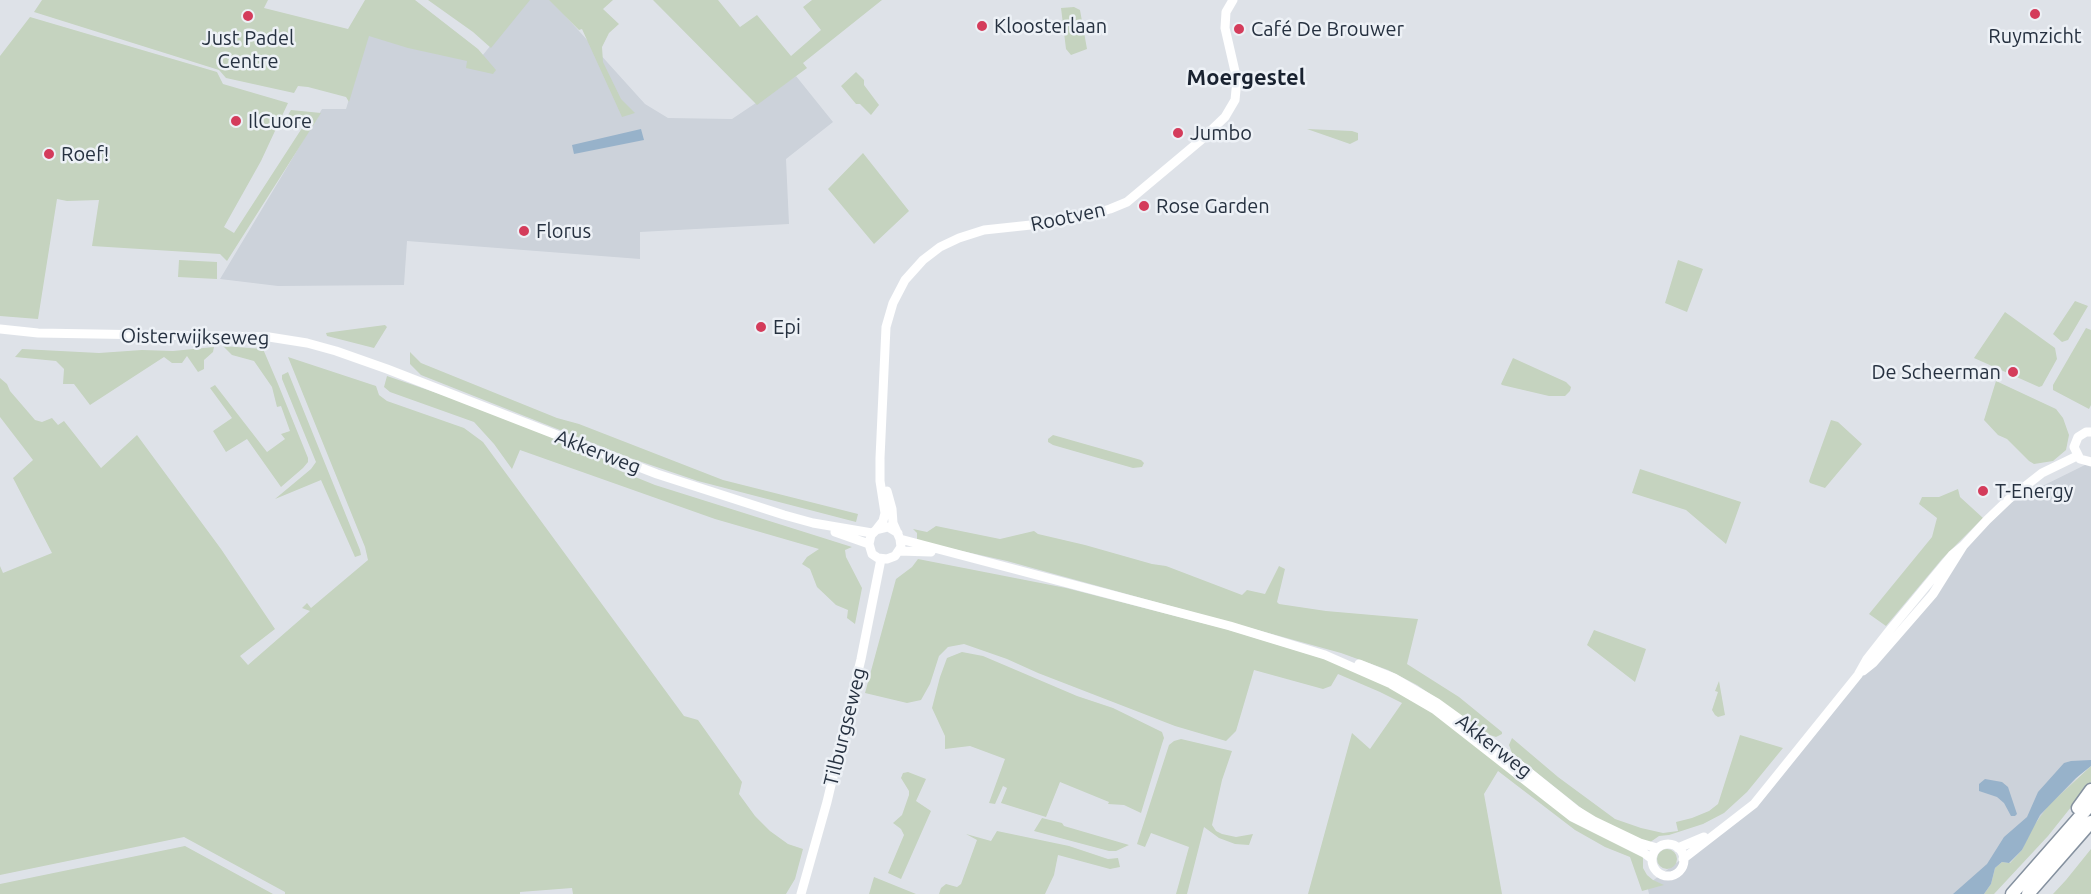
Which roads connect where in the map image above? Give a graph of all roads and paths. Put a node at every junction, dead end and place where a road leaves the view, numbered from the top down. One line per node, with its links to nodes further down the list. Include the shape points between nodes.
1 (1233, 0): 7 (main road, Rootven, via 1226,12 1225,28 1237,80 1235,100 1201,140 1127,202 1059,222 984,230 959,238 911,272 892,303 886,327)
2 (0, 329): 3 (main road, Oisterwijkseweg, via 269,338 307,343)
3 (387, 369): 8 (main road, Akkerweg, via 657,474)
4 (2091, 432): 5 (main road, via 2078,437)
5 (2075, 452): 6 (main road, via 2083,461); 19 (main road, via 2009,499 1952,555 1754,804)
6 (2091, 462)
7 (881, 475): 9 (main road, via 885,513); 10 (main road)
8 (813, 523): 9 (main road, Akkerweg); 11 (main road, Akkerweg)
9 (874, 531): 10 (main road, via 888,527); 11 (main road)
10 (899, 536): 12 (main road); 13 (main road, Akkerweg)
11 (868, 544): 14 (main road, via 872,554)
12 (899, 551): 13 (main road, Akkerweg, via 923,550); 14 (main road, via 893,558)
13 (966, 557): 15 (main road, Akkerweg, via 1325,655 1413,696)
14 (881, 559): 25 (main road, Tilburgseweg, via 827,802)
15 (1496, 751): 20 (main road, Akkerweg, via 1585,816); 22 (main road, Akkerweg, via 1572,817)
16 (2091, 790): 24 (highway)
17 (2091, 804): 24 (highway)
18 (2091, 822): 27 (highway)
19 (1710, 837): 21 (main road); 23 (main road)
20 (1657, 848): 21 (main road, via 1665,844); 22 (main road)
21 (1678, 848): 23 (main road)
22 (1652, 859): 23 (main road, via 1655,869 1666,876 1679,871)
23 (1683, 859)
24 (2030, 875): 26 (highway)
25 (801, 894)
26 (2012, 894)
27 (2028, 894)

